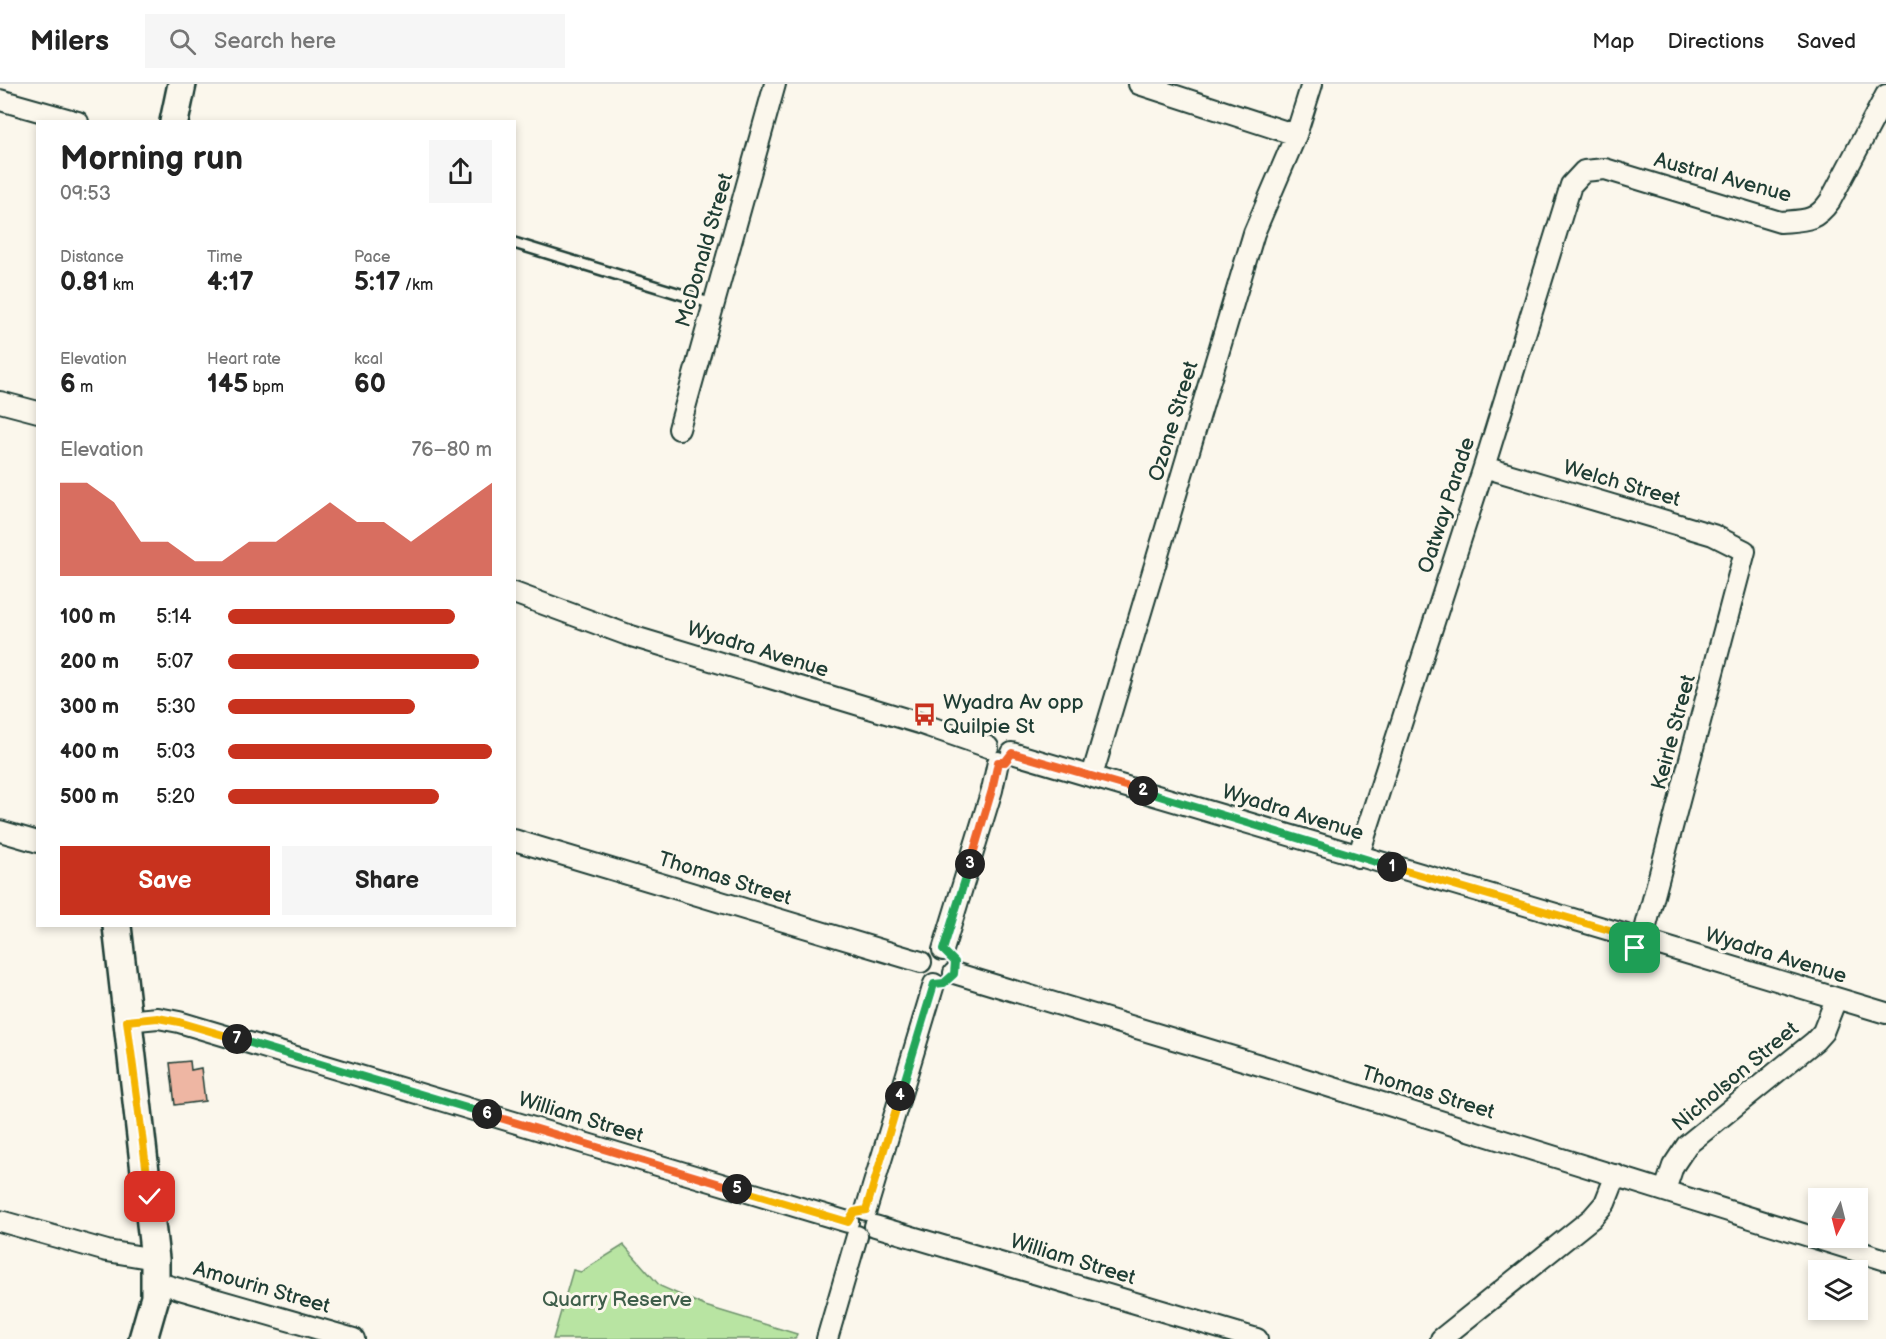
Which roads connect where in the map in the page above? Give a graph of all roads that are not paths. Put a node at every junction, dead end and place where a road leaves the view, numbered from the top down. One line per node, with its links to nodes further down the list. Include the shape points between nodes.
1 (182, 84): 8 (main road)
2 (775, 84): 12 (street, McDonald Street)
3 (1139, 84): 9 (street)
4 (1312, 84): 9 (street, Ozone Street)
5 (1886, 95): 10 (street, Austral Avenue, via 1830,201 1820,214 1807,220 1780,222 1605,169)
6 (0, 100): 7 (street)
7 (71, 120)
8 (174, 120)
9 (1296, 135): 20 (street, Ozone Street, via 1254,233)
10 (1584, 171): 16 (street, Oatway Parade, via 1571,184)
11 (516, 244): 12 (lane)
12 (713, 304): 15 (street, McDonald Street)
13 (0, 402): 14 (street)
14 (36, 411)
15 (679, 429)
16 (1484, 467): 17 (street, Welch Street, via 1713,535); 24 (street, Oatway Parade)
17 (1745, 551): 26 (street, Keirle Street)
18 (516, 594): 19 (street, Wyadra Avenue, via 628,635 919,723)
19 (999, 754): 20 (street, Wyadra Avenue); 27 (street, via 992,790)
20 (1092, 776): 24 (street, Wyadra Avenue)
21 (0, 831): 22 (street)
22 (36, 841)
23 (516, 841): 28 (street, Thomas Street)
24 (1358, 857): 26 (street, Wyadra Avenue)
25 (117, 927): 33 (main road)
26 (1643, 935): 31 (street, Wyadra Avenue)
27 (943, 950): 28 (street, via 927,953); 29 (street, via 955,962)
28 (921, 962): 30 (street, via 922,973)
29 (954, 974): 30 (street, via 944,983); 34 (street, Thomas Street)
30 (934, 984): 36 (street)
31 (1836, 999): 32 (street, Wyadra Avenue); 35 (street, Nicholson Street, via 1823,1032 1815,1041 1687,1145 1673,1166)
32 (1886, 1013)
33 (127, 1021): 38 (street, William Street, via 158,1018 179,1022); 40 (main road)
34 (1616, 1175): 35 (street, Thomas Street); 45 (street, via 1605,1203 1592,1218)
35 (1665, 1190): 39 (street, Thomas Street)
36 (870, 1218): 38 (street, via 868,1235); 44 (street, William Street)
37 (0, 1221): 40 (street, Amourin Street, via 107,1251)
38 (852, 1229): 43 (street)
39 (1886, 1260)
40 (155, 1270): 41 (main road, via 153,1304); 42 (street, Amourin Street)
41 (143, 1339)
42 (354, 1339)
43 (827, 1339)
44 (1257, 1339)
45 (1441, 1339)

